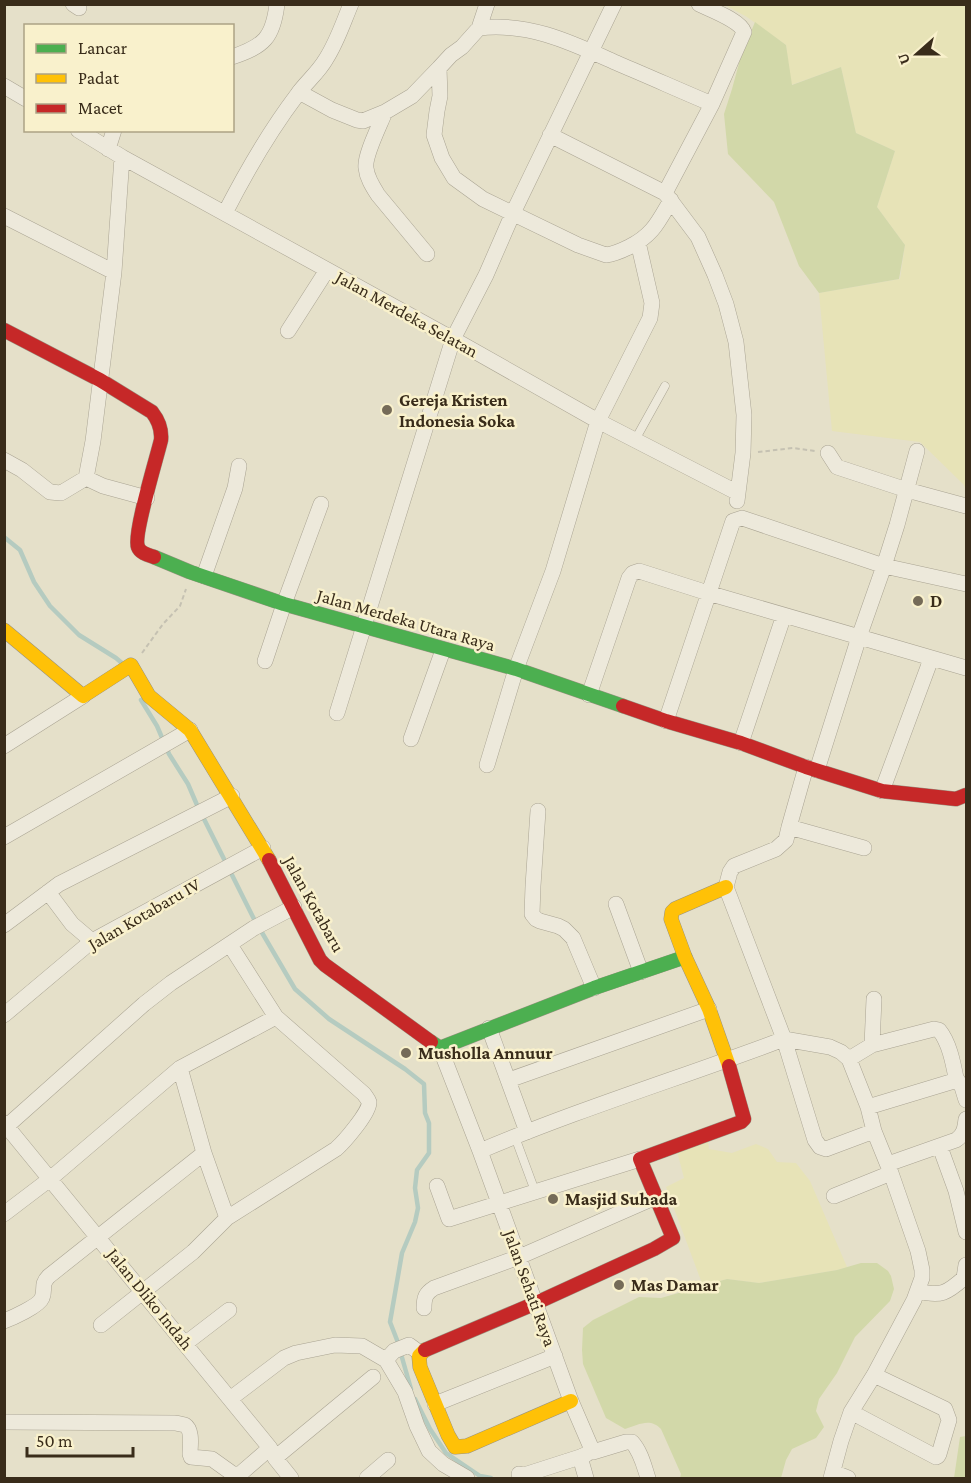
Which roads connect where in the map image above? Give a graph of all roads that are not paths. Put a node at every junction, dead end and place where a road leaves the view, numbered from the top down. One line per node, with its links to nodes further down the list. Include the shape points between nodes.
1 (277, 4): 8 (street, via 274,25 265,40)
2 (351, 4): 11 (street, via 328,57)
3 (487, 4): 6 (street)
4 (614, 4): 7 (street)
5 (699, 4): 13 (street, via 744,30)
6 (479, 28): 7 (street, via 530,30); 9 (street)
7 (590, 51): 13 (street); 17 (street)
8 (234, 56)
9 (439, 68): 14 (street, via 412,96); 22 (street, via 440,96 434,135 445,164 468,189)
10 (4, 86): 12 (street)
11 (299, 92): 14 (street, via 357,120); 21 (street, via 268,135)
12 (24, 98)
13 (712, 104): 20 (street)
14 (385, 112): 25 (street, via 367,157 366,171 378,195)
15 (81, 132): 18 (street, Jalan Merdeka Selatan)
16 (113, 132): 18 (street)
17 (550, 135): 20 (street); 22 (street)
18 (108, 149): 19 (street, Jalan Merdeka Selatan)
19 (122, 157): 21 (street, Jalan Merdeka Selatan); 27 (street)
20 (668, 197): 24 (street, via 654,227); 43 (street, via 707,256 736,342 744,415)
21 (225, 213): 26 (street, Jalan Merdeka Selatan)
22 (513, 213): 24 (street, via 606,255); 30 (street)
23 (4, 216): 27 (street)
24 (638, 242): 33 (street, via 652,303 650,318)
25 (427, 254)
26 (327, 270): 29 (street); 30 (street, Jalan Merdeka Selatan)
27 (114, 272): 31 (street)
28 (4, 330): 31 (street, Jalan Merdeka Utara Raya)
29 (288, 331)
30 (453, 339): 33 (street, Jalan Merdeka Selatan); 51 (street)
31 (100, 380): 39 (street); 41 (street, Jalan Merdeka Utara Raya, via 152,412 162,427)
32 (665, 386): 34 (lane)
33 (598, 421): 34 (street, Jalan Merdeka Selatan); 58 (street, via 553,571)
34 (635, 440): 43 (street, Jalan Merdeka Selatan)
35 (917, 451): 40 (street)
36 (828, 453): 40 (street, via 837,467)
37 (4, 460): 39 (street, via 56,494)
38 (239, 466): 46 (street, via 235,488)
39 (86, 478): 41 (street)
40 (907, 490): 44 (street); 45 (street)
41 (147, 498): 46 (street, Jalan Merdeka Utara Raya, via 139,550)
42 (321, 504): 49 (street)
43 (736, 506): 45 (street, Jalan Merdeka Selatan, via 741,518); 48 (street)
44 (966, 506)
45 (884, 566): 47 (street, Jalan Merdeka Selatan); 53 (street)
46 (197, 574): 49 (street, Jalan Merdeka Utara Raya)
47 (966, 584)
48 (708, 593): 50 (street); 59 (street, via 639,571 631,575); 62 (street)
49 (284, 604): 51 (street, Jalan Merdeka Utara Raya); 56 (street)
50 (784, 615): 53 (street); 65 (street)
51 (363, 627): 54 (street, Jalan Merdeka Utara Raya); 61 (street)
52 (4, 630): 60 (street)
53 (859, 637): 55 (street); 68 (street)
54 (443, 650): 58 (street, Jalan Merdeka Utara Raya); 64 (street)
55 (931, 659): 57 (street); 69 (street)
56 (265, 662)
57 (966, 668)
58 (516, 669): 59 (street, Jalan Merdeka Utara Raya); 67 (street)
59 (589, 695): 62 (street, Jalan Merdeka Utara Raya)
60 (83, 696): 63 (street, Jalan Kotabaru, via 127,668 149,696); 66 (street)
61 (337, 713)
62 (666, 721): 65 (street, Jalan Merdeka Utara Raya)
63 (190, 730): 71 (street, Jalan Kotabaru); 74 (street)
64 (411, 739)
65 (741, 742): 68 (street, Jalan Merdeka Utara Raya)
66 (4, 746)
67 (487, 765)
68 (811, 768): 69 (street, Jalan Merdeka Utara Raya); 73 (street)
69 (882, 791): 70 (street, Jalan Merdeka Utara Raya, via 956,799)
70 (966, 795)
71 (232, 796): 75 (street, Jalan Kotabaru); 78 (street)
72 (538, 811): 86 (street, via 532,914 568,932)
73 (789, 826): 76 (street); 77 (street, via 786,840 780,846 734,867)
74 (4, 837)
75 (263, 848): 80 (street, Jalan Kotabaru); 82 (street, Jalan Kotabaru IV)
76 (864, 849)
77 (726, 887): 84 (street, via 672,912); 92 (street)
78 (48, 891): 81 (street); 82 (street, via 72,924)
79 (615, 904): 85 (street)
80 (294, 907): 83 (street); 94 (street, Jalan Kotabaru, via 325,965)
81 (4, 925)
82 (92, 941): 89 (street, Jalan Kotabaru IV)
83 (230, 945): 90 (street); 103 (street, via 144,1004)
84 (685, 957): 85 (street); 88 (street)
85 (641, 972): 86 (street)
86 (594, 988): 91 (street)
87 (874, 999): 93 (street)
88 (709, 1010): 96 (street); 99 (street)
89 (4, 1015)
90 (276, 1017): 97 (street); 118 (street, via 364,1094 368,1106 336,1149)
91 (489, 1028): 94 (street); 99 (street)
92 (784, 1039): 95 (street, via 830,1047); 96 (street); 104 (street, via 820,1147 826,1149)
93 (872, 1045): 95 (street); 98 (street, via 939,1030)
94 (440, 1048): 107 (street, Jalan Sehati Raya)
95 (849, 1059): 101 (street)
96 (727, 1060): 105 (street); 109 (street, via 744,1116 742,1121)
97 (180, 1068): 108 (street); 111 (street)
98 (956, 1078): 100 (street); 101 (street, via 951,1083)
99 (509, 1080): 105 (street)
100 (966, 1100)
101 (868, 1107): 104 (street)
102 (966, 1119): 106 (street, via 961,1137)
103 (6, 1125): 111 (street, Jalan Dliko Indah)
104 (874, 1131): 110 (street)
105 (521, 1134): 107 (street); 113 (lane)
106 (940, 1147): 110 (street); 119 (street)
107 (480, 1151): 116 (street, Jalan Sehati Raya)
108 (204, 1153): 118 (street); 120 (street)
109 (640, 1159): 113 (street); 115 (street)
110 (890, 1168): 114 (street); 123 (street, via 921,1262)
111 (50, 1179): 117 (street); 120 (street, Jalan Dliko Indah)
112 (437, 1186): 116 (street, via 449,1219)
113 (535, 1191): 116 (street)
114 (834, 1196)
115 (656, 1197): 121 (street); 125 (street, via 673,1238)
116 (499, 1203): 121 (street, Jalan Sehati Raya)
117 (4, 1214)
118 (227, 1218): 124 (street, via 193,1252)
119 (966, 1232)
120 (98, 1237): 124 (street, Jalan Dliko Indah); 128 (street, via 46,1278 41,1300)
121 (519, 1257): 125 (street, Jalan Sehati Raya); 126 (street, via 434,1288 424,1298)
122 (966, 1274): 123 (street, via 942,1294)
123 (918, 1291): 134 (street)
124 (143, 1292): 129 (street); 130 (street, Jalan Dliko Indah)
125 (536, 1303): 131 (street, via 424,1350); 133 (street, Jalan Sehati Raya)
126 (424, 1308)
127 (229, 1310): 130 (street)
128 (4, 1321)
129 (101, 1325)
130 (186, 1343): 136 (street, Jalan Dliko Indah)
131 (414, 1349): 132 (street); 138 (street)
132 (390, 1355): 136 (street, via 362,1346 335,1345 300,1351); 148 (street, via 429,1450)
133 (555, 1356): 137 (street, Jalan Sehati Raya); 138 (street)
134 (874, 1375): 139 (street); 139 (street, via 945,1409 949,1420 939,1454 936,1457)
135 (373, 1377): 141 (street)
136 (230, 1399): 141 (street, Jalan Dliko Indah)
137 (571, 1401): 138 (street, via 460,1447 453,1445); 142 (street, Jalan Sehati Raya)
138 (435, 1404)
139 (851, 1412): 145 (street)
140 (4, 1422): 141 (street, via 185,1425 191,1456 212,1459 233,1474 240,1474)
141 (273, 1453): 146 (street, Jalan Dliko Indah)
142 (586, 1455): 144 (street); 149 (street, Jalan Sehati Raya); 150 (street, via 632,1442)
143 (388, 1460): 147 (street)
144 (519, 1474)
145 (832, 1475): 151 (street)
146 (291, 1479)
147 (367, 1479)
148 (467, 1479)
149 (586, 1479)
150 (648, 1479)
151 (848, 1479)

